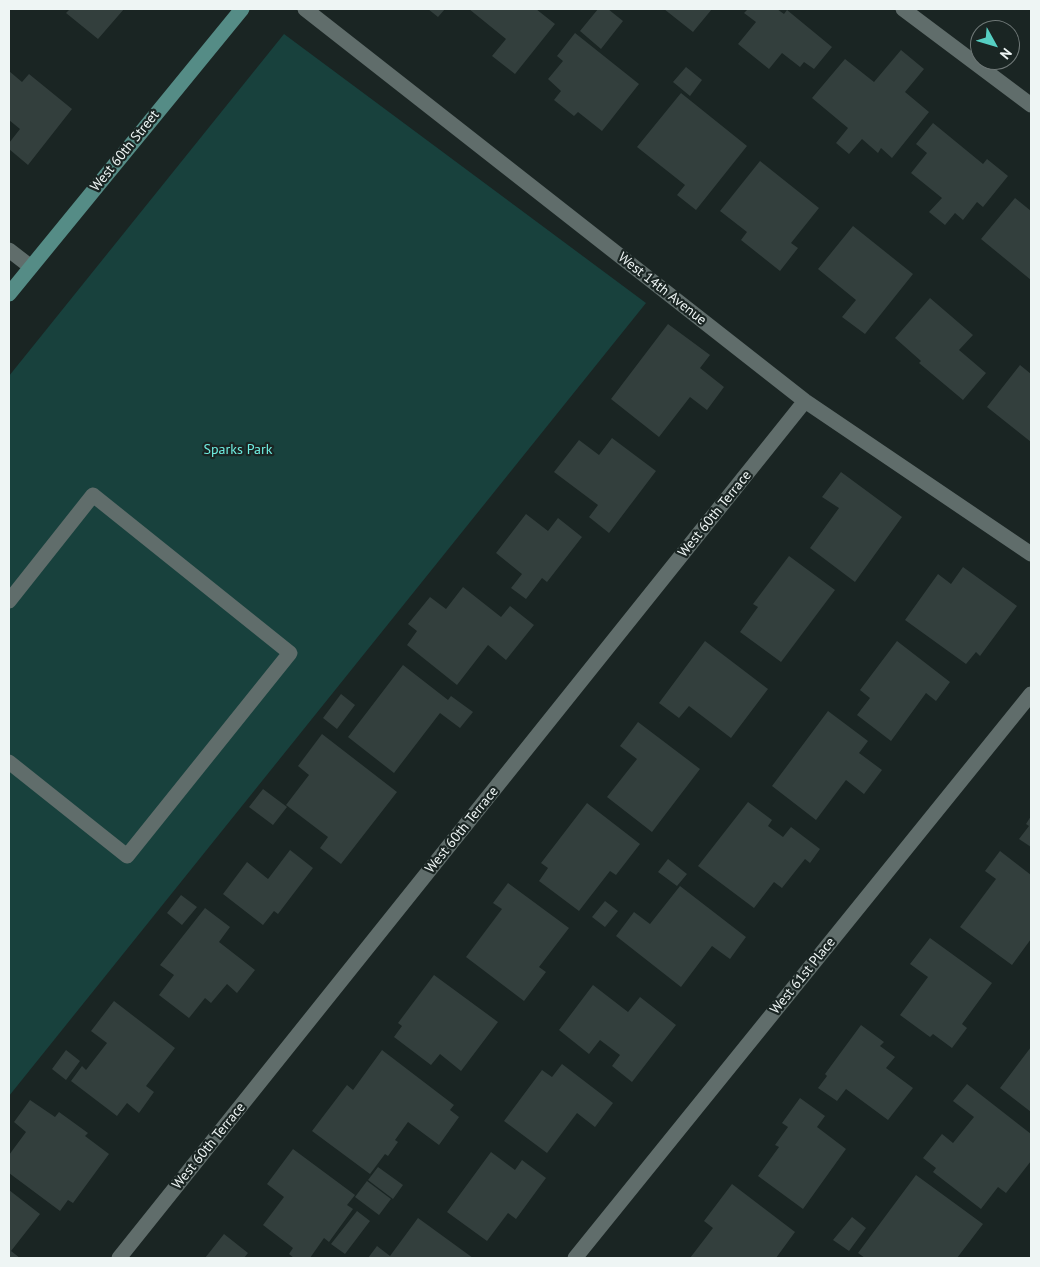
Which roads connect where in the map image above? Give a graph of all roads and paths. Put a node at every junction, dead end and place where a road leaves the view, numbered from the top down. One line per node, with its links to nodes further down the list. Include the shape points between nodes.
1 (242, 9): 6 (street, West 60th Street)
2 (305, 9): 8 (street, West 14th Avenue)
3 (903, 9): 4 (street)
4 (1031, 105)
5 (9, 250): 6 (street)
6 (31, 267): 7 (street, West 60th Street)
7 (9, 294)
8 (805, 402): 9 (street, West 14th Avenue); 13 (street, West 60th Terrace)
9 (1031, 554)
10 (9, 601): 12 (street, via 93,495 290,653 127,856)
11 (1031, 694): 14 (street, West 61st Place)
12 (9, 762)
13 (119, 1258)
14 (575, 1258)

